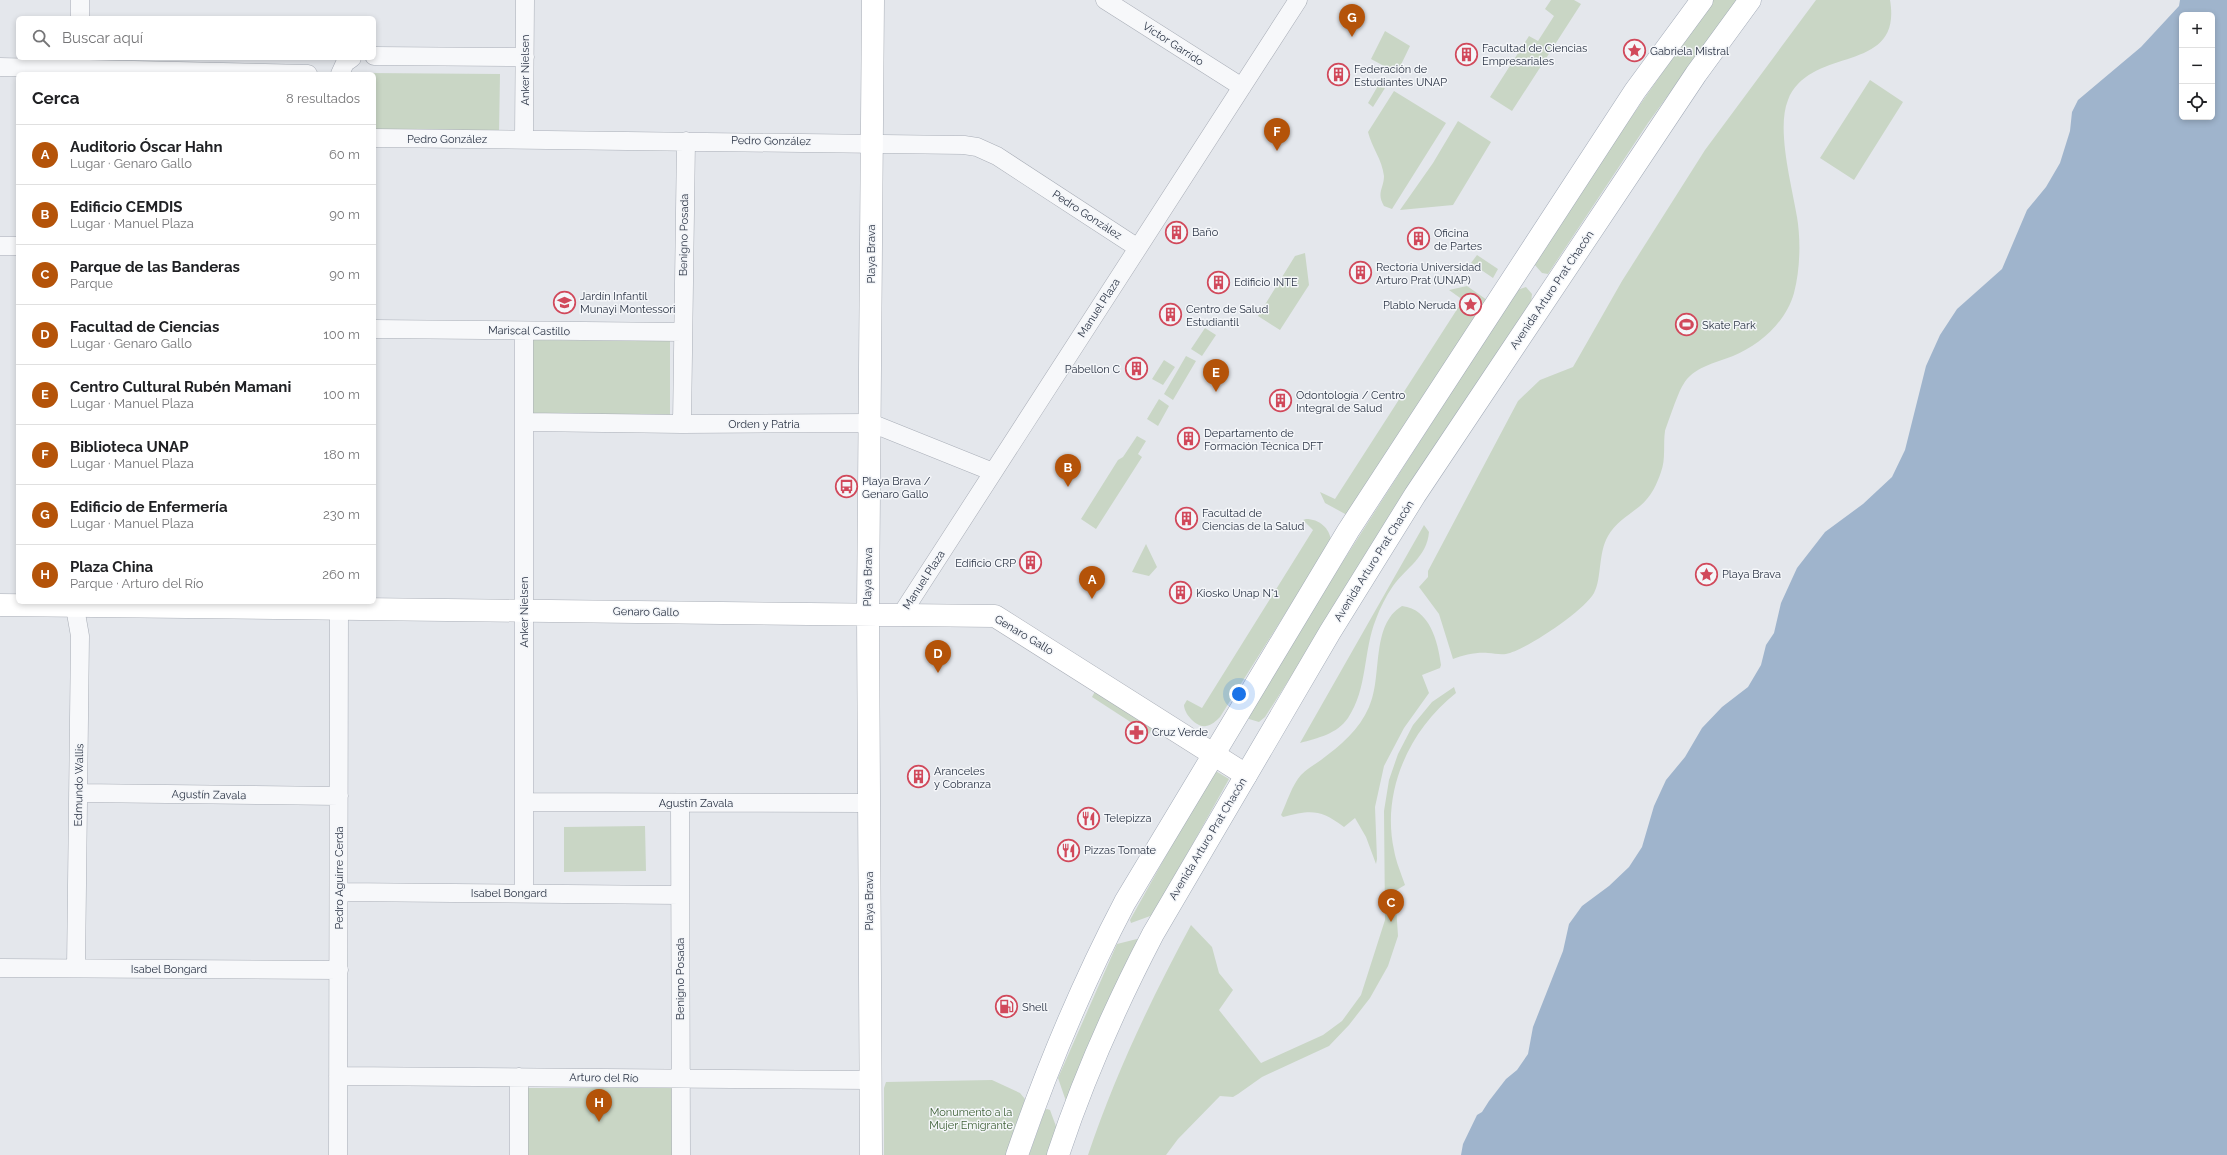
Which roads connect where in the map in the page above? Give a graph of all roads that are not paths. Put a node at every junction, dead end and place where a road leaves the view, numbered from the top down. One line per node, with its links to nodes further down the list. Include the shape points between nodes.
1 (80, 0): 8 (street)
2 (525, 0): 10 (street, Anker Nielsen)
3 (872, 0): 20 (main road, Playa Brava)
4 (1105, 0): 16 (street, Víctor Garrido)
5 (1298, 0): 16 (street, Manuel Plaza)
6 (1702, 0): 37 (main road, via 1635,91 1348,531)
7 (1750, 0): 38 (main road, Avenida Arturo Prat Chacón, via 1696,74 1415,495)
8 (80, 16)
9 (376, 56): 10 (street)
10 (525, 58): 18 (street, Anker Nielsen)
11 (349, 60): 15 (street)
12 (80, 63): 13 (street); 14 (street)
13 (0, 67)
14 (267, 72)
15 (341, 72)
16 (1242, 88): 23 (street, Manuel Plaza)
17 (376, 138): 18 (street, Pedro González)
18 (524, 139): 19 (street, Pedro González)
19 (686, 141): 20 (street, Pedro González); 26 (street, Benigno Posada)
20 (872, 142): 23 (street, Pedro González, via 964,144 987,151); 28 (main road, Playa Brava)
21 (0, 246): 22 (street)
22 (16, 246)
23 (1138, 248): 30 (street, Manuel Plaza)
24 (376, 329): 25 (street, Mariscal Castillo)
25 (524, 331): 26 (street, Mariscal Castillo); 27 (street, Anker Nielsen)
26 (683, 332): 29 (street, Benigno Posada)
27 (525, 422): 29 (street, Orden y Patria); 34 (street, Anker Nielsen)
28 (870, 423): 29 (street, Orden y Patria); 30 (street, Orden y Patria); 35 (main road, Playa Brava)
29 (682, 424)
30 (993, 472): 36 (street, Manuel Plaza)
31 (74, 604): 32 (main road, Genaro Gallo); 33 (main road, Genaro Gallo); 39 (street, Edmundo Wallis, via 80,636)
32 (0, 606)
33 (339, 606): 34 (main road, Genaro Gallo); 40 (street, Pedro Aguirre Cerda)
34 (525, 611): 35 (main road, Genaro Gallo); 41 (street, Anker Nielsen)
35 (868, 614): 36 (main road, Genaro Gallo); 43 (main road, Playa Brava)
36 (900, 615): 37 (main road, Genaro Gallo, via 995,616)
37 (1214, 754): 38 (main road, Genaro Gallo); 58 (main road, via 1125,902 1102,946 1061,1036)
38 (1246, 775): 59 (main road, Avenida Arturo Prat Chacón, via 1131,976 1096,1055)
39 (78, 793): 40 (street, Agustín Zavala); 48 (street, Edmundo Wallis)
40 (339, 796): 44 (street, Pedro Aguirre Cerda)
41 (524, 802): 42 (street, Agustín Zavala); 45 (street, Anker Nielsen)
42 (680, 803): 43 (street, Agustín Zavala); 46 (street, Benigno Posada)
43 (869, 804): 53 (main road, Playa Brava)
44 (338, 892): 45 (street, Isabel Bongard); 49 (street, Pedro Aguirre Cerda)
45 (524, 893): 46 (street, Isabel Bongard)
46 (680, 895): 52 (street, Benigno Posada)
47 (0, 968): 48 (street, Isabel Bongard)
48 (76, 968): 49 (street, Isabel Bongard)
49 (338, 970): 50 (street, Pedro Aguirre Cerda)
50 (338, 1076): 51 (street, Arturo del Río); 54 (street, Pedro Aguirre Cerda)
51 (519, 1078): 52 (street, Arturo del Río); 55 (street)
52 (681, 1079): 53 (street, Arturo del Río); 56 (street, Benigno Posada)
53 (870, 1080): 57 (main road, Playa Brava)
54 (338, 1155)
55 (520, 1155)
56 (681, 1155)
57 (871, 1155)
58 (1017, 1155)
59 (1058, 1155)

